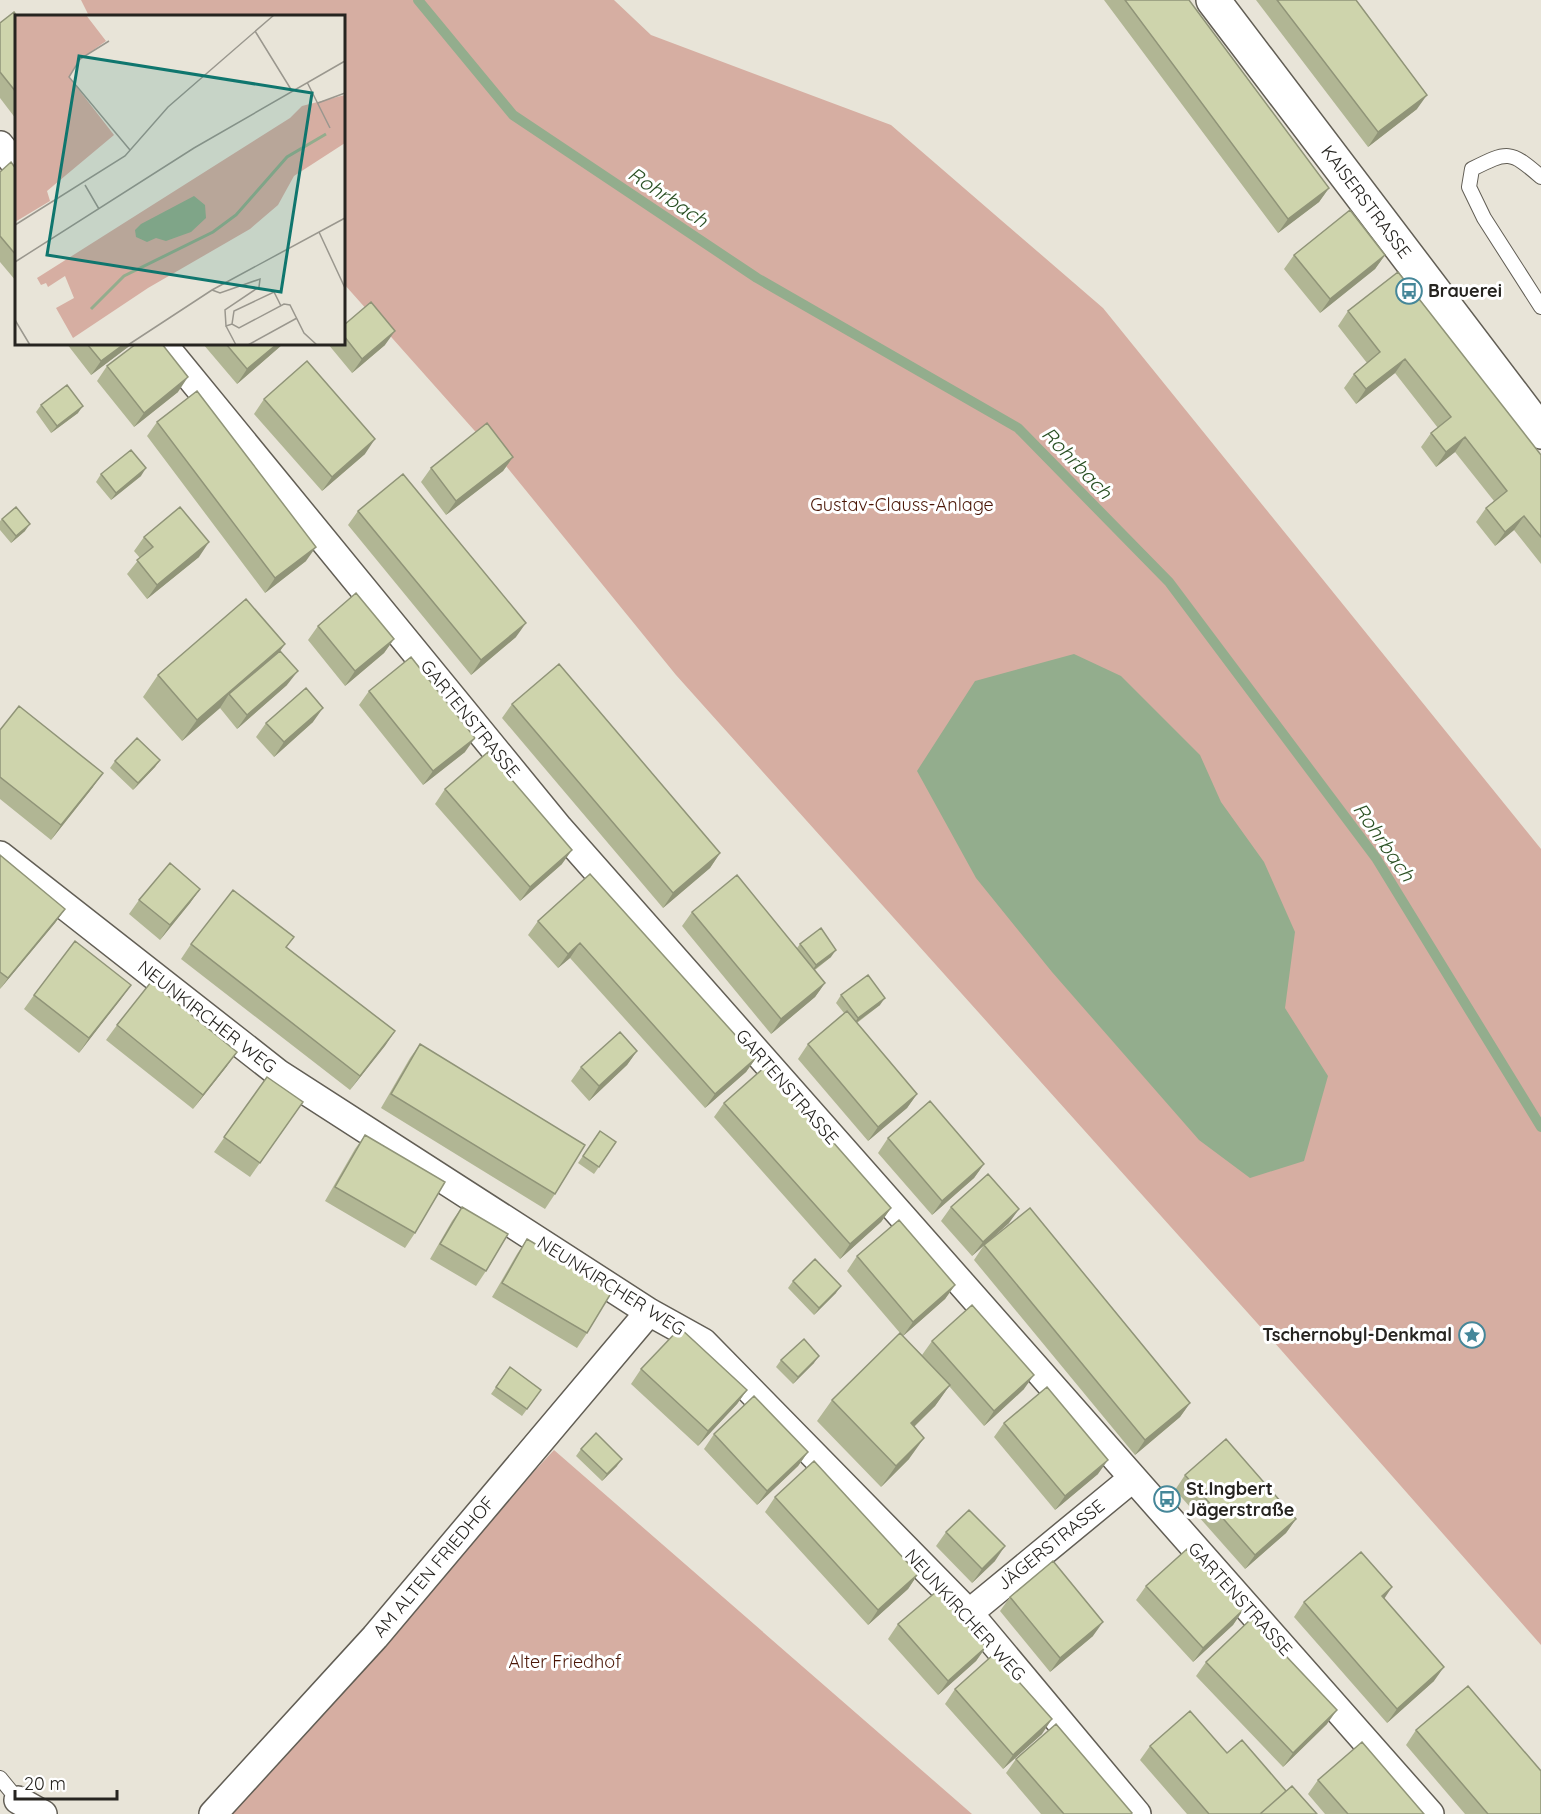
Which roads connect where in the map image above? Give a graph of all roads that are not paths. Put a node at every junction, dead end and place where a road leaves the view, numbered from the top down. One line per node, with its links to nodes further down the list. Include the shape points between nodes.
1 (1213, 0): 5 (main road, KAISERSTRASSE)
2 (1541, 177): 3 (lane, via 1513,156 1497,156 1472,169 1469,187 1484,218)
3 (1541, 307)
4 (164, 345): 8 (street, GARTENSTRASSE, via 559,828)
5 (1541, 432)
6 (0, 855): 7 (street, NEUNKIRCHER WEG, via 278,1073)
7 (648, 1312): 9 (street, NEUNKIRCHER WEG, via 703,1342); 13 (street, AM ALTEN FRIEDHOF, via 375,1637)
8 (1133, 1478): 9 (street, JÄGERSTRASSE); 15 (street, GARTENSTRASSE)
9 (969, 1613): 14 (street, NEUNKIRCHER WEG)
10 (0, 1778): 11 (lane)
11 (18, 1800): 12 (street)
12 (43, 1814)
13 (213, 1814)
14 (1137, 1814)
15 (1430, 1814)

